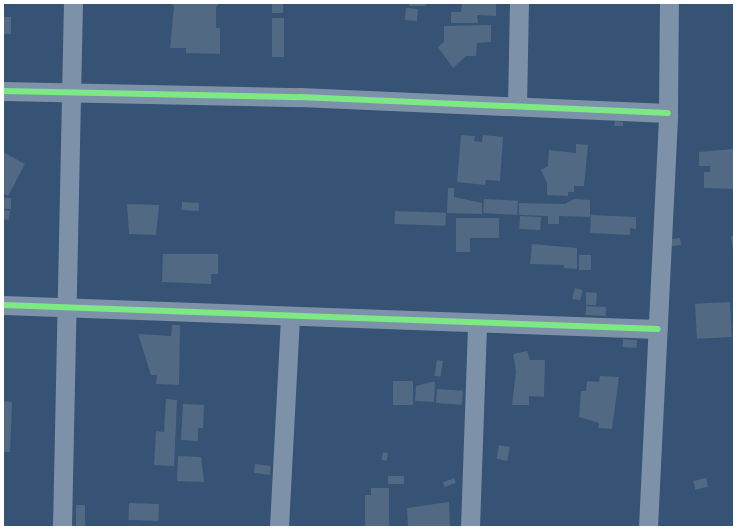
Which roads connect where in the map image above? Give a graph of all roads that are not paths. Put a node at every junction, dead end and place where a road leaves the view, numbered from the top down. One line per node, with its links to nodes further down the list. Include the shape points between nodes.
1 (73, 3): 6 (street)
2 (514, 3): 7 (street)
3 (519, 3): 7 (street)
4 (669, 3): 8 (street)
5 (3, 91): 6 (street)
6 (71, 93): 7 (street, via 300,97); 10 (street)
7 (514, 106): 8 (street)
8 (668, 113): 13 (street)
9 (3, 305): 10 (street)
10 (69, 309): 11 (street); 14 (street)
11 (290, 316): 12 (street); 15 (street)
12 (477, 323): 13 (street); 16 (street)
13 (658, 329): 17 (street)
14 (62, 527)
15 (279, 527)
16 (470, 527)
17 (648, 527)

